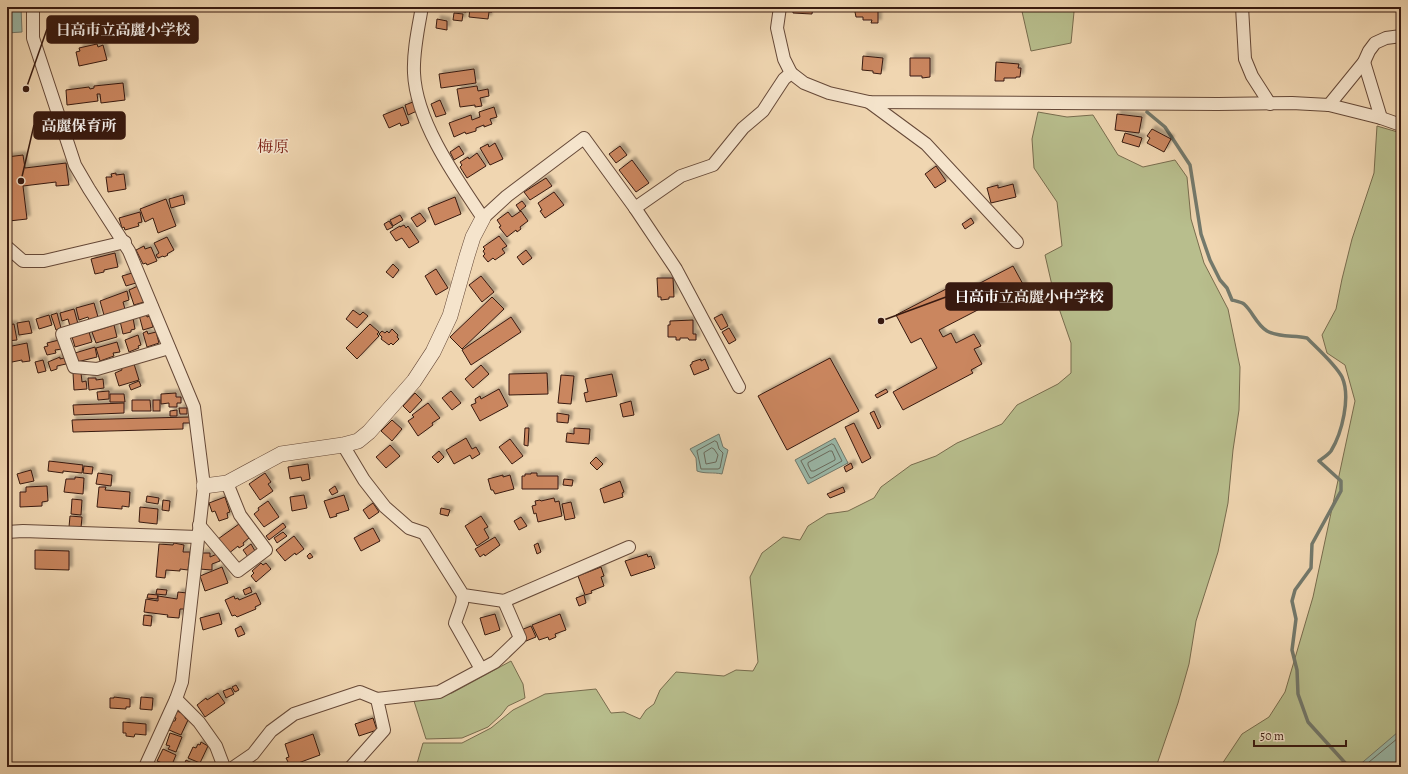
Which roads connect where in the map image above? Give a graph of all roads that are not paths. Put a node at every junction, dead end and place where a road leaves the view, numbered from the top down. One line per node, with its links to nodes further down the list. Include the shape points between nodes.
1 (33, 7): 15 (street, via 33,38 75,165)
2 (422, 7): 14 (street, via 414,60 417,92 426,122 453,173)
3 (780, 7): 7 (street, via 778,28 784,59)
4 (1242, 7): 9 (street, via 1245,59 1252,76)
5 (1401, 36): 6 (street, via 1375,43)
6 (1364, 62): 10 (street); 11 (street)
7 (791, 73): 8 (street, via 804,83 829,93); 13 (street, via 784,79 763,111 743,128 713,165 681,176)
8 (869, 102): 9 (street); 16 (street, via 926,144)
9 (1270, 104): 10 (street)
10 (1328, 105): 11 (street)
11 (1381, 118): 12 (street)
12 (1401, 125)
13 (635, 208): 14 (street, via 584,138); 20 (street, via 676,269)
14 (482, 218): 21 (street, via 473,237 450,316 433,352 414,381 369,432 358,441)
15 (125, 242): 17 (street, via 44,261 23,261); 18 (street)
16 (1017, 242)
17 (7, 247)
18 (152, 307): 19 (street); 19 (street, via 62,334 74,367 97,369)
19 (169, 348): 23 (street, via 194,407)
20 (739, 387)
21 (343, 445): 22 (street, via 281,454); 27 (street, via 364,480 385,507 408,528 424,533)
22 (227, 483): 23 (street); 24 (street, via 240,515 266,550 238,571)
23 (204, 486): 24 (street)
24 (199, 531): 25 (street); 30 (street, via 182,682)
25 (7, 532)
26 (629, 547): 28 (street)
27 (463, 595): 28 (street); 29 (street, via 454,622)
28 (504, 601): 29 (street, via 520,638 495,662)
29 (481, 669): 31 (street, via 439,692)
30 (176, 699): 32 (street); 33 (street, via 199,722 216,746)
31 (377, 699): 34 (street, via 360,692 294,714 271,731 253,754); 35 (street, via 384,730)
32 (145, 767)
33 (224, 767)
34 (234, 767)
35 (351, 767)

